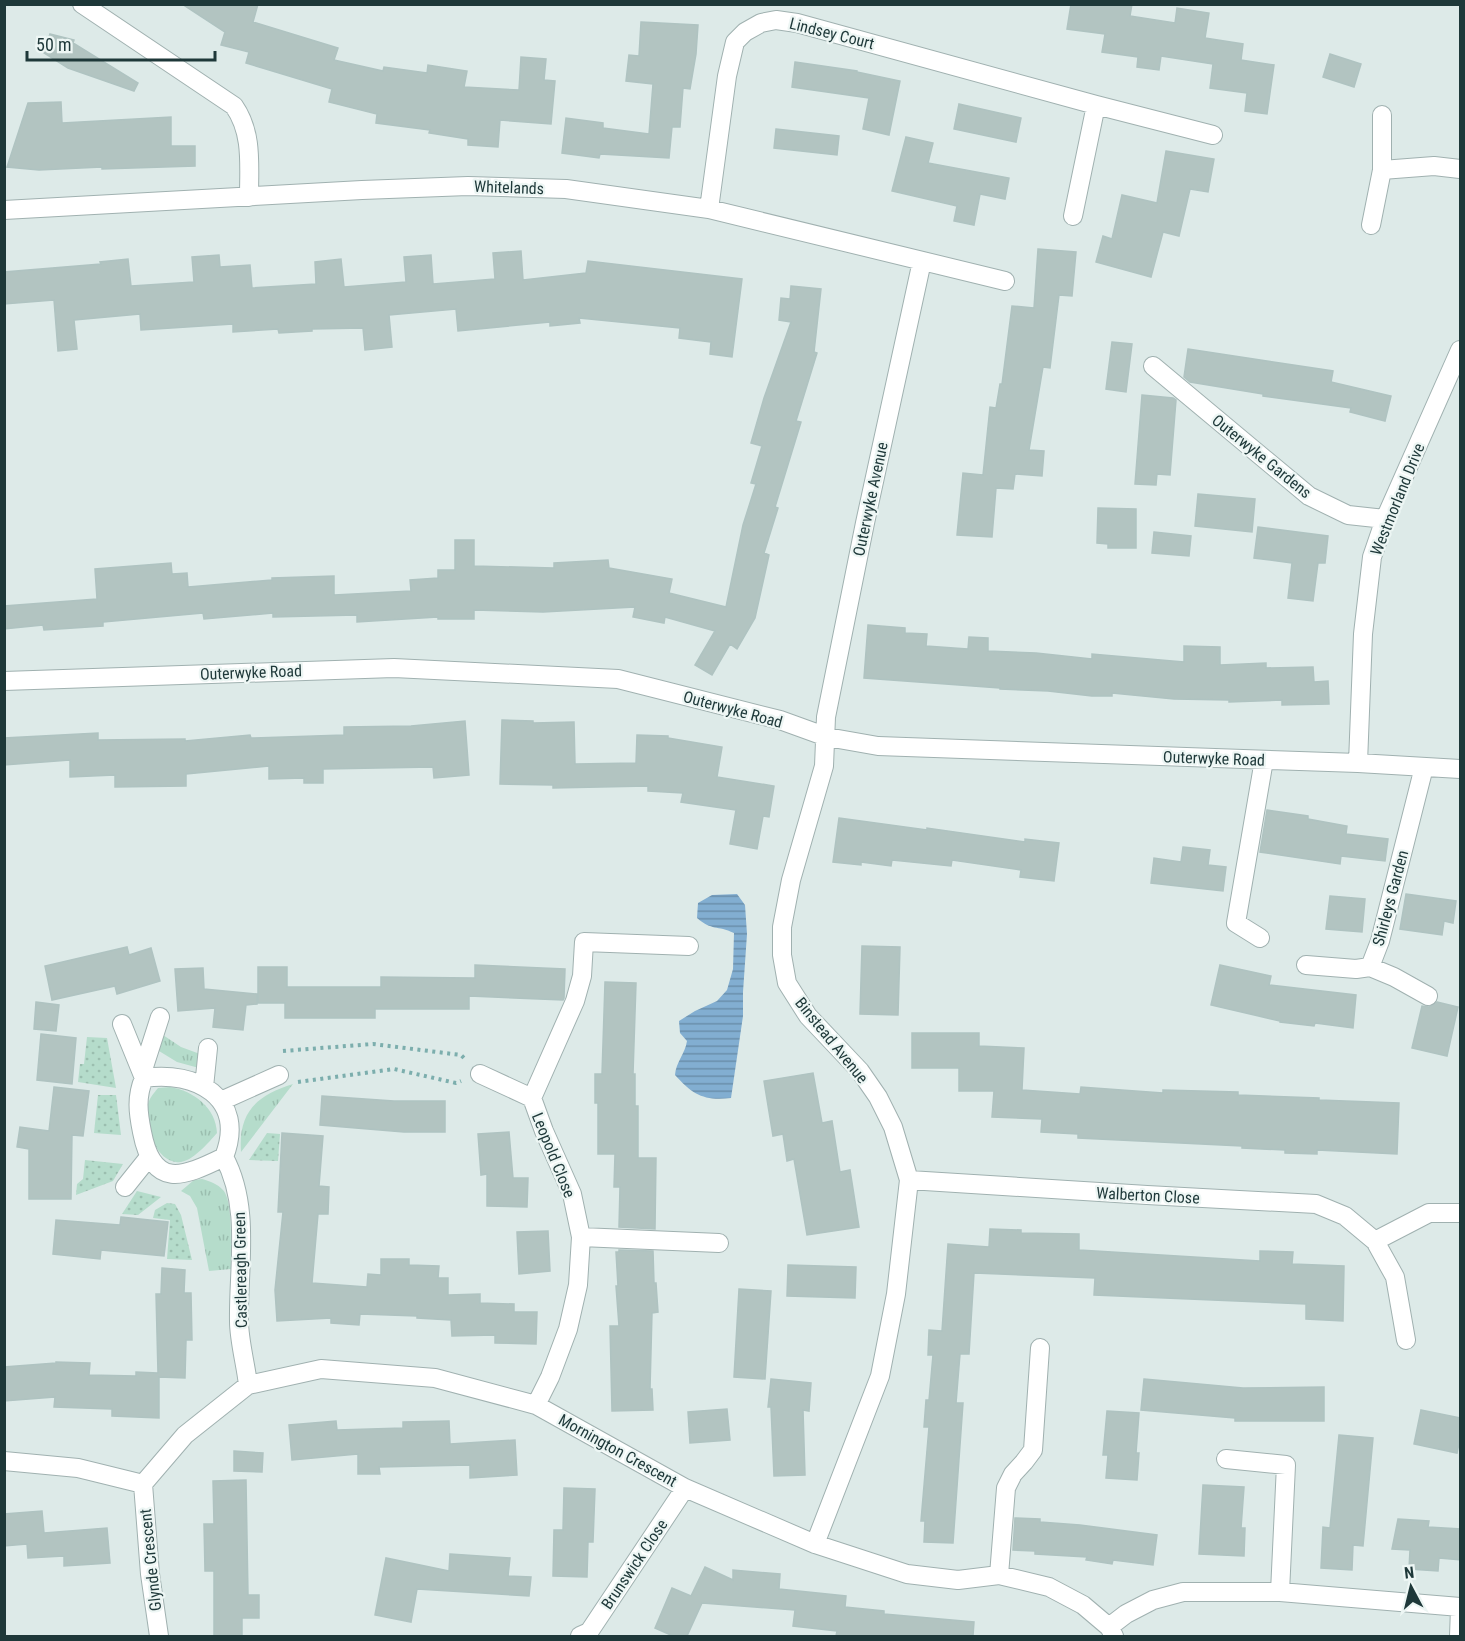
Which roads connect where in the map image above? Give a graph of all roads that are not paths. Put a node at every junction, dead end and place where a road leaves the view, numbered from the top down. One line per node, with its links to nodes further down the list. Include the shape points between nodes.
1 (82, 4): 7 (street, via 234,106 244,119 249,142)
2 (1096, 105): 4 (street, Lindsey Court); 8 (street, Lindsey Court, via 797,23 761,23 735,42 730,58); 10 (street)
3 (1382, 115): 6 (street)
4 (1213, 135)
5 (1461, 169): 6 (street, via 1434,166)
6 (1382, 170): 11 (street)
7 (249, 197): 8 (street, Whitelands, via 519,187 566,189); 9 (street, Whitelands)
8 (709, 209): 12 (street, Whitelands)
9 (4, 210)
10 (1074, 216)
11 (1371, 225)
12 (922, 261): 13 (street, Whitelands); 18 (street, Outerwyke Avenue, via 830,694)
13 (1005, 281)
14 (1461, 350): 16 (street, Westmorland Drive)
15 (1153, 366): 16 (street, Outerwyke Gardens, via 1310,496 1348,515)
16 (1385, 519): 20 (street, Westmorland Drive, via 1372,557 1364,623)
17 (4, 681): 18 (street, Outerwyke Road, via 394,668 618,679 780,720)
18 (827, 737): 19 (street, Outerwyke Road, via 878,746); 39 (street, Binstead Avenue, via 824,766 782,927 787,983 808,1016 860,1071 878,1097 893,1127)
19 (1264, 760): 20 (street, Outerwyke Road); 23 (street, via 1236,923)
20 (1358, 763): 21 (street, Outerwyke Road)
21 (1424, 767): 22 (street, Outerwyke Road); 26 (street, Shirleys Garden)
22 (1461, 769)
23 (1260, 938)
24 (689, 946): 35 (street, via 584,942 582,976 575,1001)
25 (1306, 965): 26 (street, Shirleys Garden)
26 (1370, 967): 27 (street)
27 (1428, 996)
28 (160, 1017): 33 (street)
29 (118, 1026): 33 (street)
30 (208, 1048): 34 (street)
31 (480, 1074): 35 (street, Leopold Close)
32 (279, 1075): 36 (street)
33 (143, 1076): 34 (street, via 182,1077); 37 (street, via 138,1113)
34 (204, 1087): 36 (street)
35 (531, 1098): 42 (street, Leopold Close, via 572,1194)
36 (221, 1101): 38 (street, via 230,1131)
37 (149, 1157): 38 (street, via 159,1170 184,1174); 40 (street)
38 (224, 1157): 47 (street, Castlereagh Green, via 239,1200 239,1325)
39 (909, 1179): 43 (street, Walberton Close, via 1316,1204 1345,1216); 53 (street, Binstead Avenue, via 896,1294 880,1376)
40 (125, 1187)
41 (1461, 1213): 43 (street, via 1429,1213)
42 (581, 1238): 44 (street); 48 (street, Leopold Close, via 578,1285 568,1329)
43 (1375, 1241): 45 (street, Walberton Close, via 1395,1277)
44 (719, 1243)
45 (1406, 1340)
46 (1040, 1348): 54 (street, via 1033,1450 1006,1488)
47 (248, 1385): 48 (street, Mornington Crescent, via 321,1369 435,1378); 51 (street, Mornington Crescent, via 185,1435)
48 (536, 1405): 52 (street, Mornington Crescent)
49 (1226, 1459): 55 (street, via 1286,1465)
50 (4, 1461): 51 (street, via 78,1468)
51 (143, 1484): 58 (street, Glynde Crescent)
52 (685, 1488): 53 (street, Mornington Crescent); 59 (street, Brunswick Close, via 589,1632)
53 (815, 1544): 54 (street, Mornington Crescent, via 906,1574 958,1580)
54 (999, 1575): 57 (street, Mornington Crescent, via 1049,1587 1083,1605)
55 (1280, 1592): 56 (street); 57 (street, via 1183,1592 1153,1600 1126,1614)
56 (1461, 1608): 60 (street)
57 (1111, 1632)
58 (159, 1636)
59 (580, 1636)
60 (1459, 1636)

